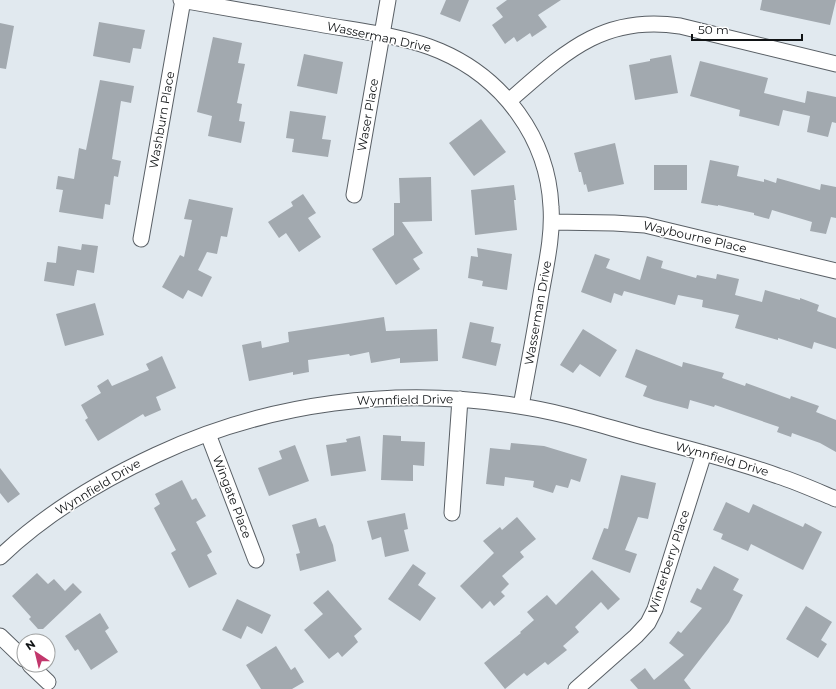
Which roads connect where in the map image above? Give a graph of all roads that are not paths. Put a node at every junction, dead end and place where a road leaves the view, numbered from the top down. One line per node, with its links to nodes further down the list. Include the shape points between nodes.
1 (182, 0): 3 (street, Wasserman Drive); 8 (street, Washburn Place)
2 (388, 0): 3 (street, Waser Place)
3 (382, 36): 5 (street, Wasserman Drive, via 430,47 452,57 483,77); 6 (street, Waser Place)
4 (836, 64): 5 (street, via 680,26 659,23 636,24 603,33 580,44 560,57)
5 (509, 101): 7 (street, Wasserman Drive, via 528,130 541,160 550,195)
6 (354, 195)
7 (552, 222): 9 (street, Waybourne Place, via 645,225); 11 (street, Wasserman Drive)
8 (141, 239)
9 (836, 271)
10 (460, 399): 11 (street, Wynnfield Drive); 12 (street, Wynnfield Drive, via 380,398 325,404 266,416); 15 (street)
11 (522, 406): 13 (street, Wynnfield Drive)
12 (208, 434): 16 (street, Wynnfield Drive, via 143,460 86,492 42,522); 17 (street, Wingate Place)
13 (704, 454): 14 (street, Wynnfield Drive, via 778,476); 22 (street, Winterberry Place, via 655,609 648,623)
14 (836, 499)
15 (452, 513)
16 (0, 558)
17 (256, 560)
18 (0, 636): 19 (street)
19 (16, 651)
20 (38, 673): 21 (street)
21 (48, 682)
22 (576, 689)

